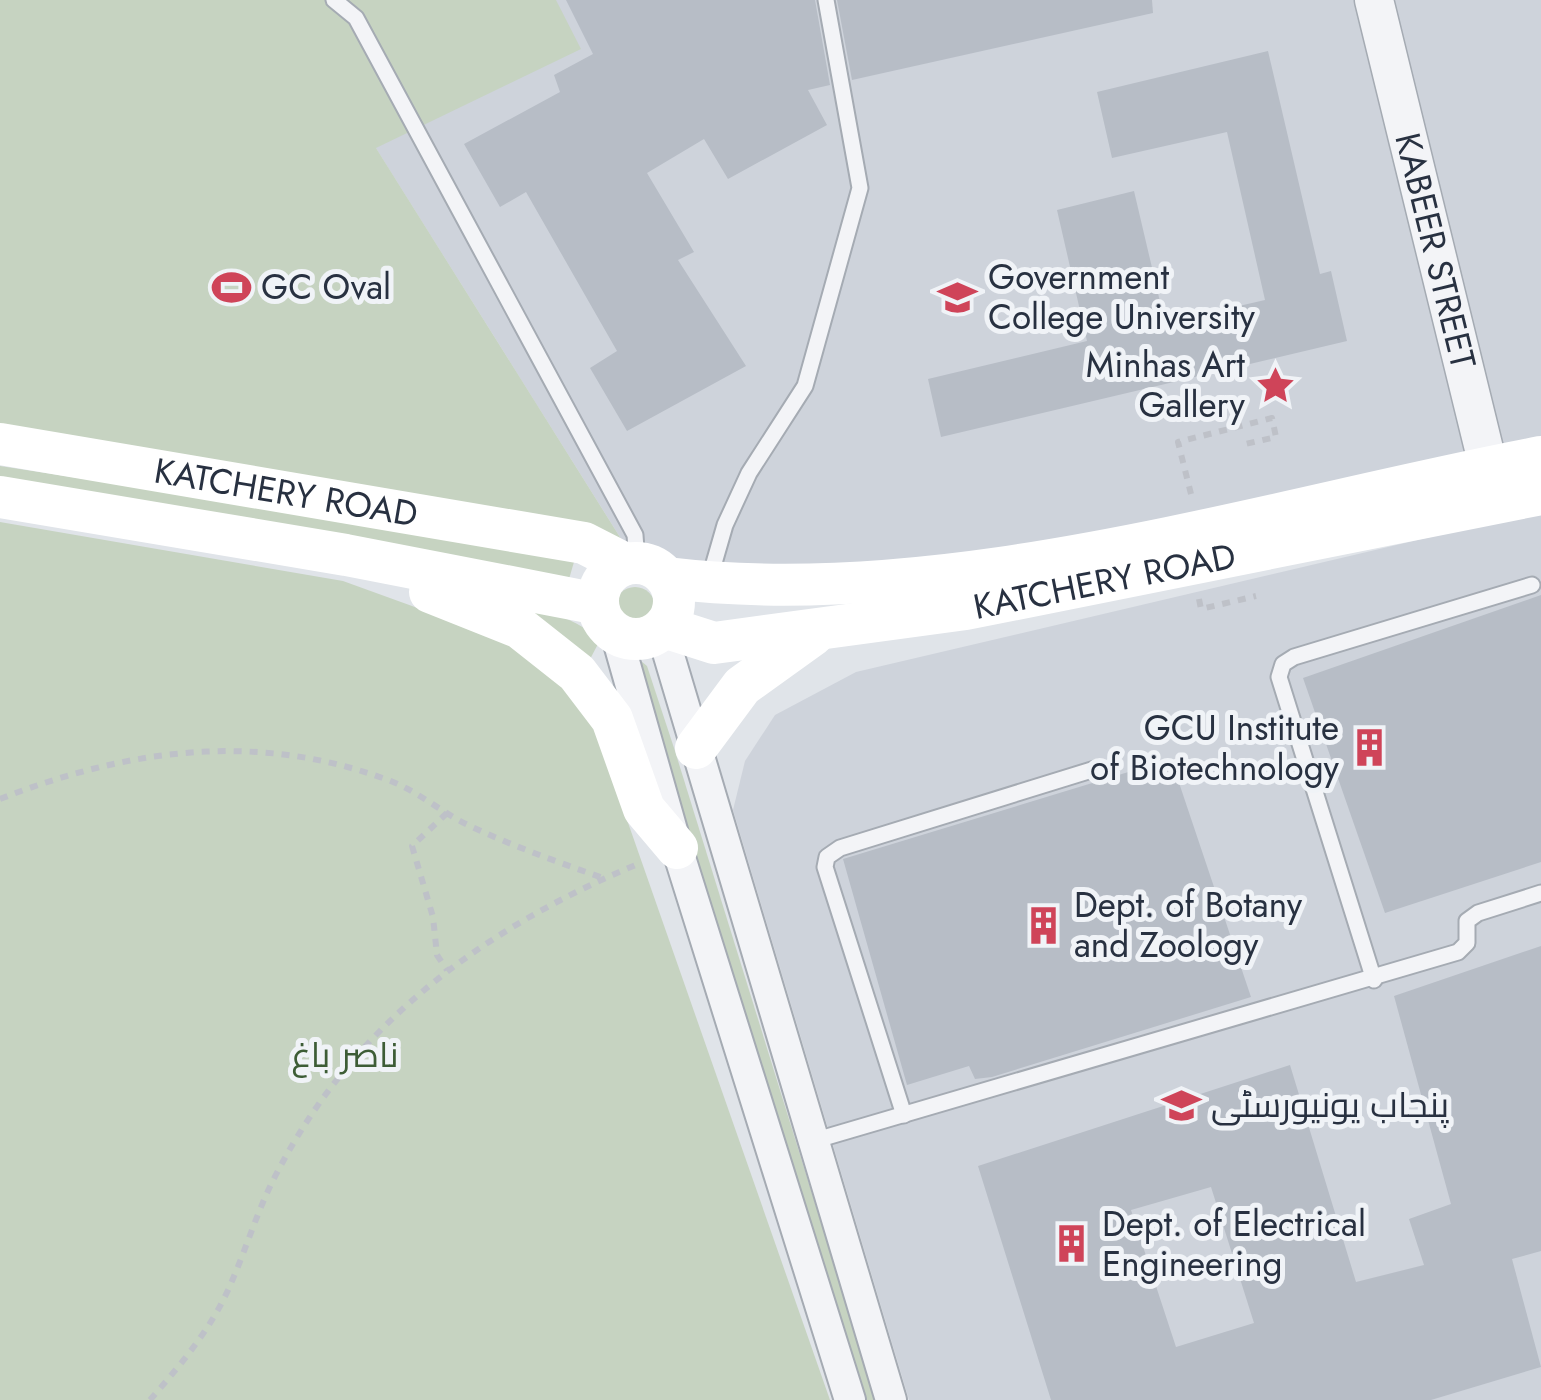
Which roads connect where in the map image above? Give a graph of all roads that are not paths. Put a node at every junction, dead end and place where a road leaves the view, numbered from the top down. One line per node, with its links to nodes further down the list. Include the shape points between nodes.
1 (334, 0): 10 (lane, via 356,18)
2 (826, 0): 10 (lane, via 860,188 805,386 749,472 726,525)
3 (1374, 0): 6 (street, KABEER STREET)
4 (0, 444): 10 (main road, KATCHERY ROAD, via 584,543)
5 (1541, 457): 6 (main road)
6 (1492, 485): 7 (main road, KATCHERY ROAD); 10 (main road, via 964,572); 14 (main road, KATCHERY ROAD, via 966,609)
7 (1541, 494)
8 (0, 496): 9 (main road, KATCHERY ROAD)
9 (346, 555): 12 (main road, KATCHERY ROAD); 17 (main road, via 499,616 560,656 612,719 644,809)
10 (659, 572): 12 (main road, via 602,583); 13 (main road, via 674,598)
11 (1532, 585): 19 (lane, via 1283,664 1279,677)
12 (607, 619): 13 (main road, via 640,639); 17 (street)
13 (662, 628): 14 (main road, KATCHERY ROAD, via 714,643); 15 (street)
14 (822, 630): 15 (main road, via 742,686)
15 (696, 748): 21 (street)
16 (1098, 768): 20 (lane, via 826,857)
17 (677, 848): 22 (street)
18 (1541, 893): 19 (lane, via 1478,913 1468,921 1458,952)
19 (1374, 980): 20 (lane)
20 (904, 1115): 21 (lane)
21 (813, 1141): 23 (street)
22 (850, 1400)
23 (891, 1400)

